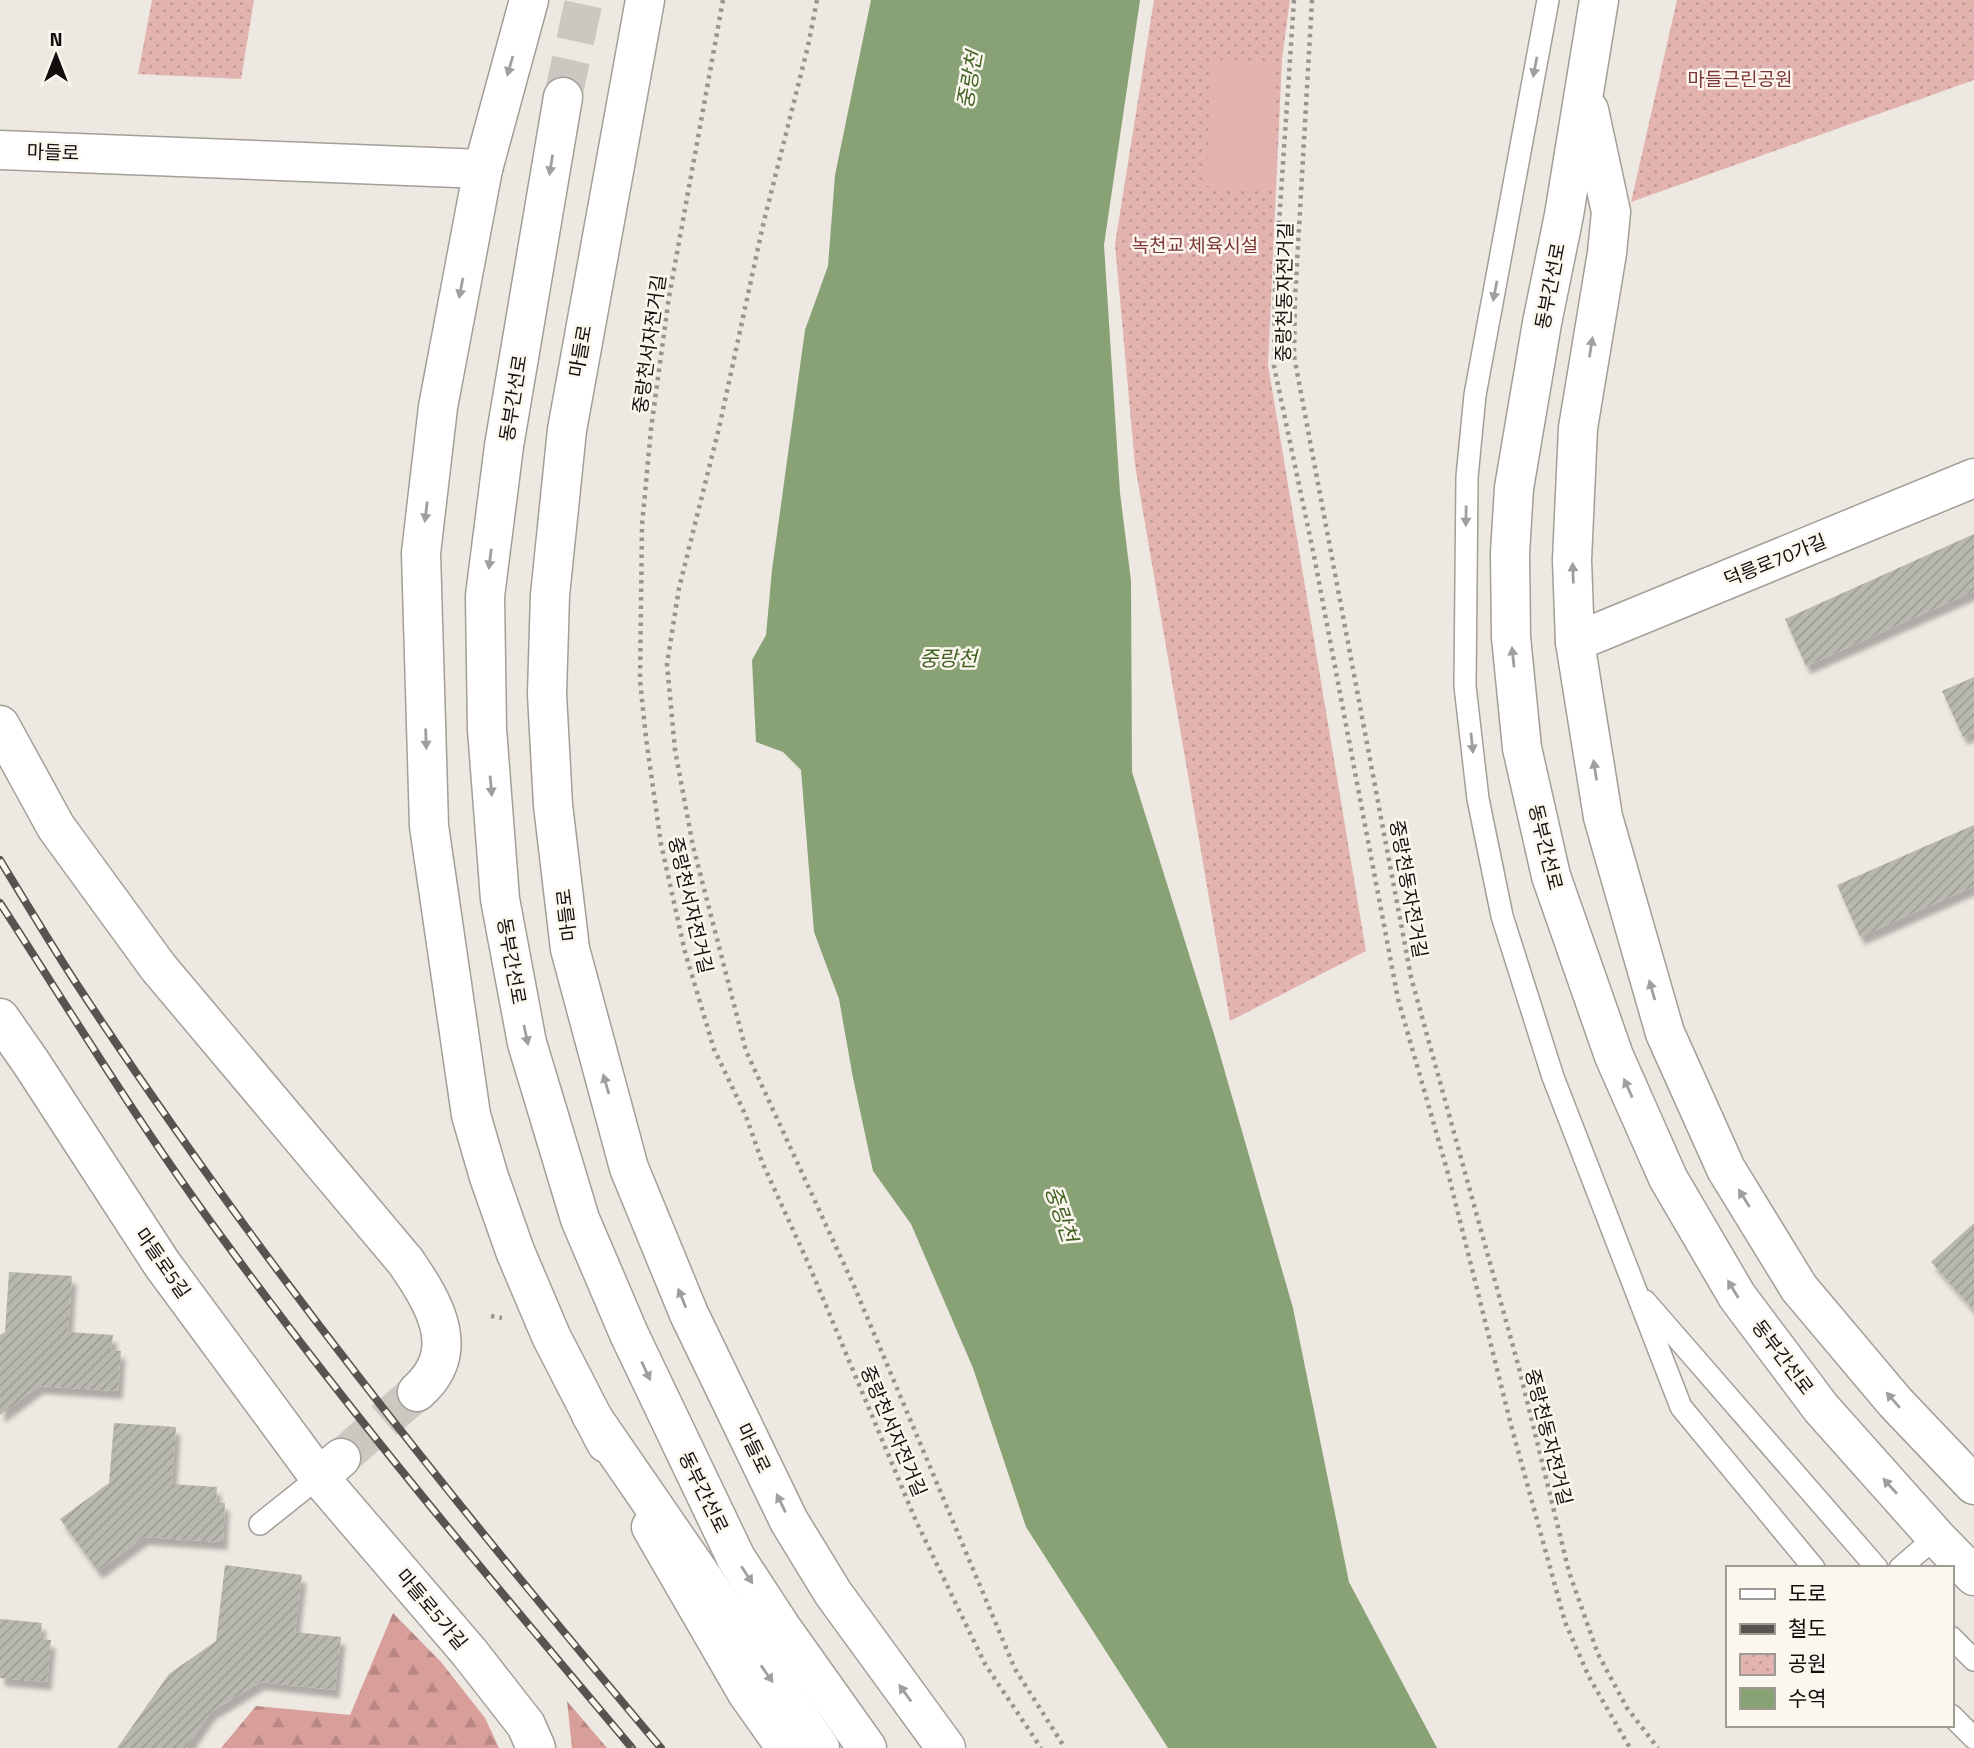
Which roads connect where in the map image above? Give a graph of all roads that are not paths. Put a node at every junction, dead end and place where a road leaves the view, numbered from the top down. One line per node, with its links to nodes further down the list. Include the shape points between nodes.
1 (529, 0): 8 (main road, one-way to 8)
2 (645, 0): 32 (main road, 마들로, one-way to 2, via 834,1593 789,1521 689,1314 629,1168 570,949 553,805 547,694 550,595 567,430)
3 (1548, 0): 13 (lane, one-way to 13, via 1475,395 1467,477 1465,686 1478,799 1502,916 1553,1077)
4 (1599, 0): 5 (main road, 동부간선로)
5 (1584, 88): 10 (main road, one-way to 5, via 1572,560 1578,428 1611,212); 19 (main road, 동부간선로, one-way to 5, via 1821,1408 1737,1296 1668,1178 1614,1056 1551,876 1522,748 1511,637 1510,553 1514,488)
6 (563, 97): 31 (main road, 동부간선로, one-way to 31, via 485,596 487,729 500,899 527,1043 580,1219 629,1334 736,1558)
7 (0, 150): 8 (main road, 마들로)
8 (483, 170): 15 (main road, one-way to 15, via 438,407 421,553 429,825 471,1115 515,1251)
9 (1974, 478): 10 (main road, 덕릉로70가길)
10 (1575, 642): 17 (main road, one-way to 10, via 1895,1402 1799,1288 1726,1169 1665,1033 1631,919 1603,817)
11 (0, 725): 14 (main road, via 56,827 158,967 406,1262 431,1300 440,1325 441,1357)
12 (0, 1018): 16 (main road, 마들로5길, via 162,1264)
13 (1634, 1288): 20 (lane, via 1681,1407); 21 (lane)
14 (417, 1392)
15 (591, 1415): 29 (main road, via 686,1590 747,1693); 30 (main road, one-way to 30)
16 (330, 1467): 18 (lane); 28 (main road, 마들로5가길, via 526,1725)
17 (1974, 1485)
18 (260, 1524)
19 (1936, 1537): 22 (lane); 23 (main road, 동부간선로)
20 (1812, 1566)
21 (1875, 1566)
22 (1902, 1566)
23 (1974, 1576)
24 (1953, 1639): 25 (lane)
25 (1974, 1660)
26 (1953, 1717): 27 (lane)
27 (1974, 1738)
28 (536, 1748)
29 (786, 1748)
30 (820, 1748)
31 (867, 1748)
32 (946, 1748)

